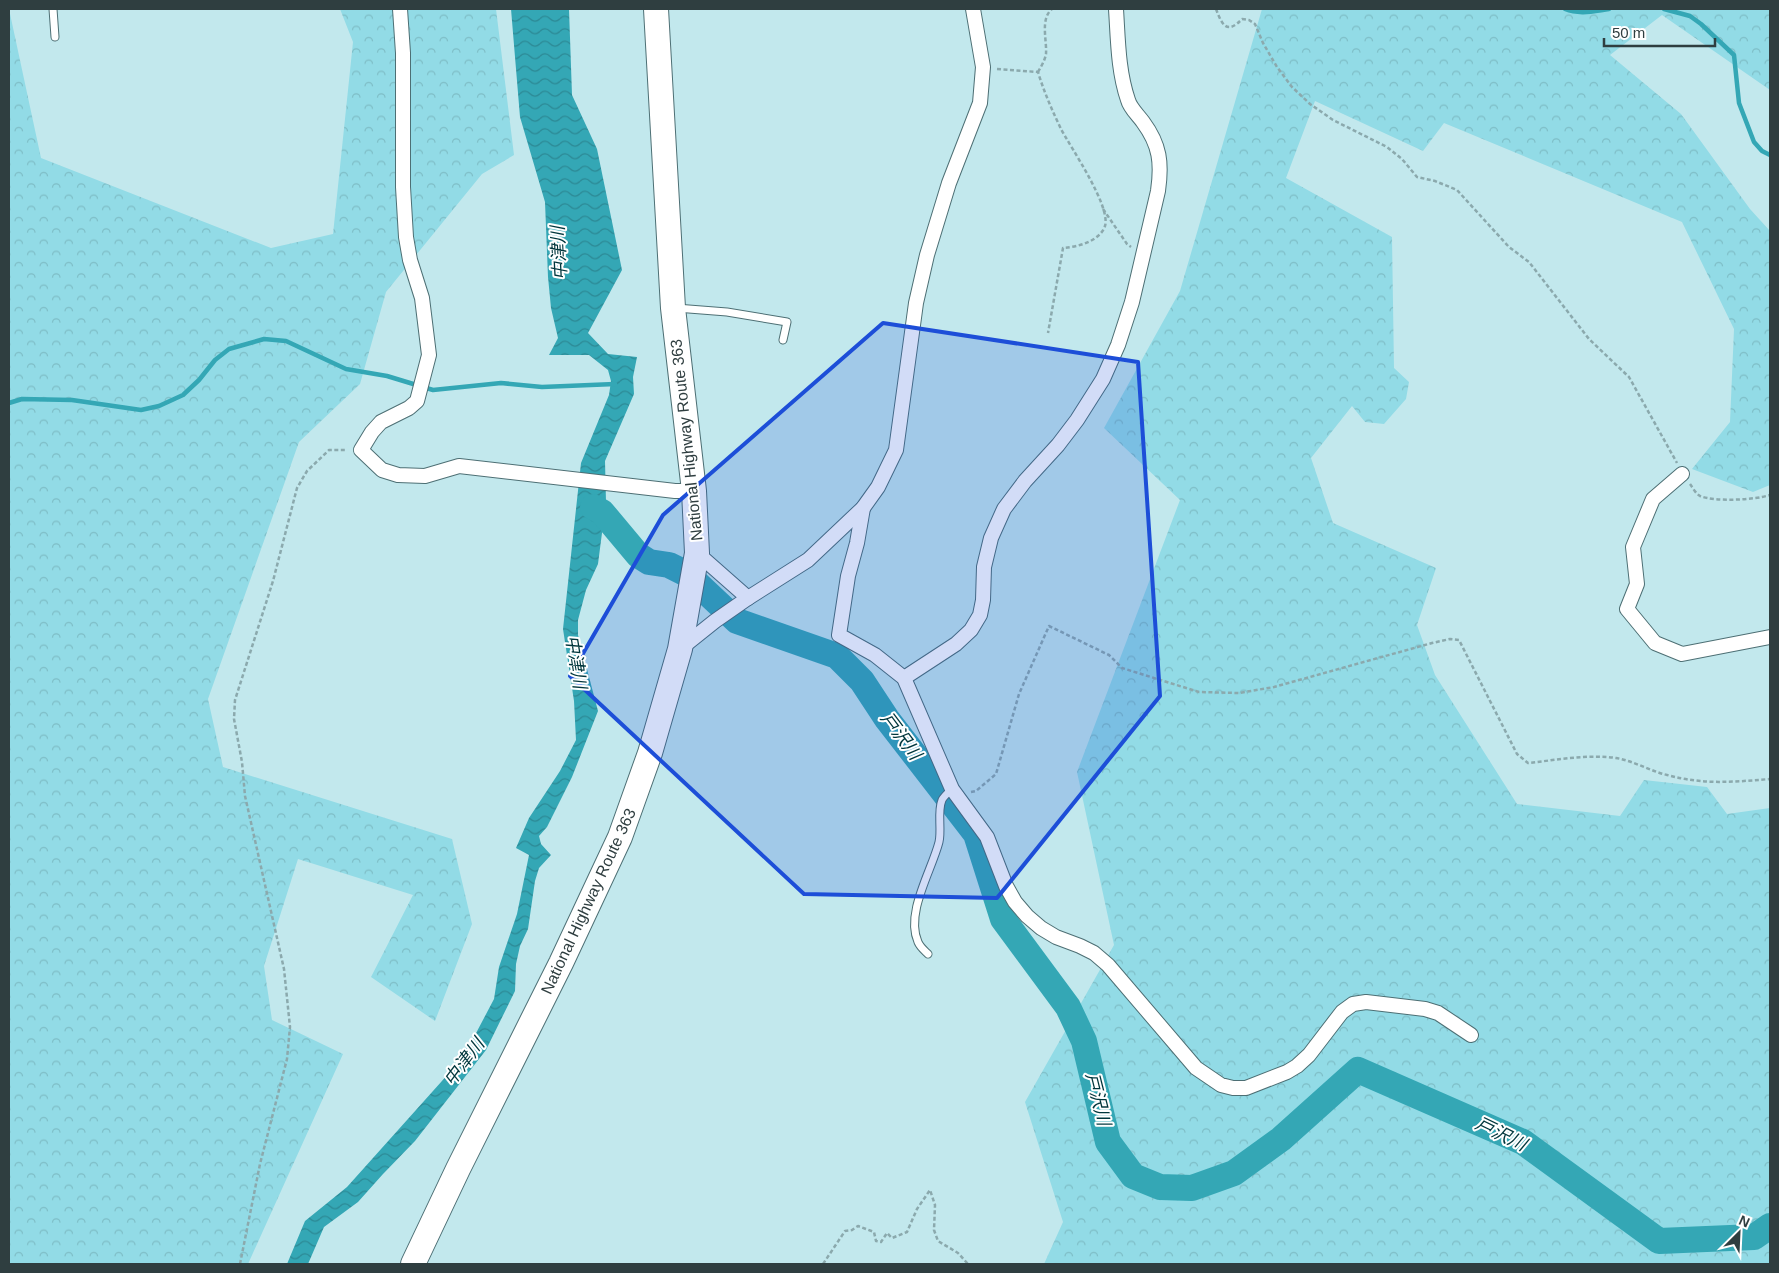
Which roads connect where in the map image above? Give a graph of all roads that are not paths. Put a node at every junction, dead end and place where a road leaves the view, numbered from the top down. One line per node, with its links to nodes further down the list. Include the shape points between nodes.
1 (53, 9): 6 (lane)
2 (400, 9): 10 (street, via 406,237 422,298 429,355 417,401 381,422 361,450 382,470 398,475 425,476 459,466)
3 (656, 9): 7 (highway, National Highway Route 363)
4 (973, 9): 11 (street, via 983,67 980,103 949,183 927,255 916,303 896,450 878,487)
5 (1116, 9): 16 (street, via 1122,81 1129,103 1152,134 1159,151 1161,172 1132,302 1103,379 1058,445 1004,510 991,538 984,567 980,615 971,630 956,644)
6 (55, 37)
7 (673, 308): 8 (lane, via 727,312 787,322); 10 (highway, National Highway Route 363)
8 (783, 340)
9 (1682, 474): 14 (street, via 1653,499 1633,547 1637,584 1627,609 1655,643 1682,654)
10 (684, 491): 12 (highway, National Highway Route 363)
11 (863, 508): 13 (street, via 808,560); 16 (street, via 839,635 875,655)
12 (697, 553): 13 (street); 15 (highway, National Highway Route 363)
13 (748, 598): 15 (street)
14 (1770, 637)
15 (680, 649): 20 (highway, National Highway Route 363, via 650,753 620,837)
16 (904, 678): 17 (street)
17 (952, 789): 18 (lane, via 940,806 939,841 917,905 915,930 918,943); 19 (street, via 987,837 1006,886 1027,916 1056,938 1094,953 1108,965 1196,1068 1221,1085 1246,1088 1297,1066 1342,1012 1353,1004 1366,1002 1425,1008)
18 (928, 954)
19 (1471, 1035)
20 (413, 1264)

